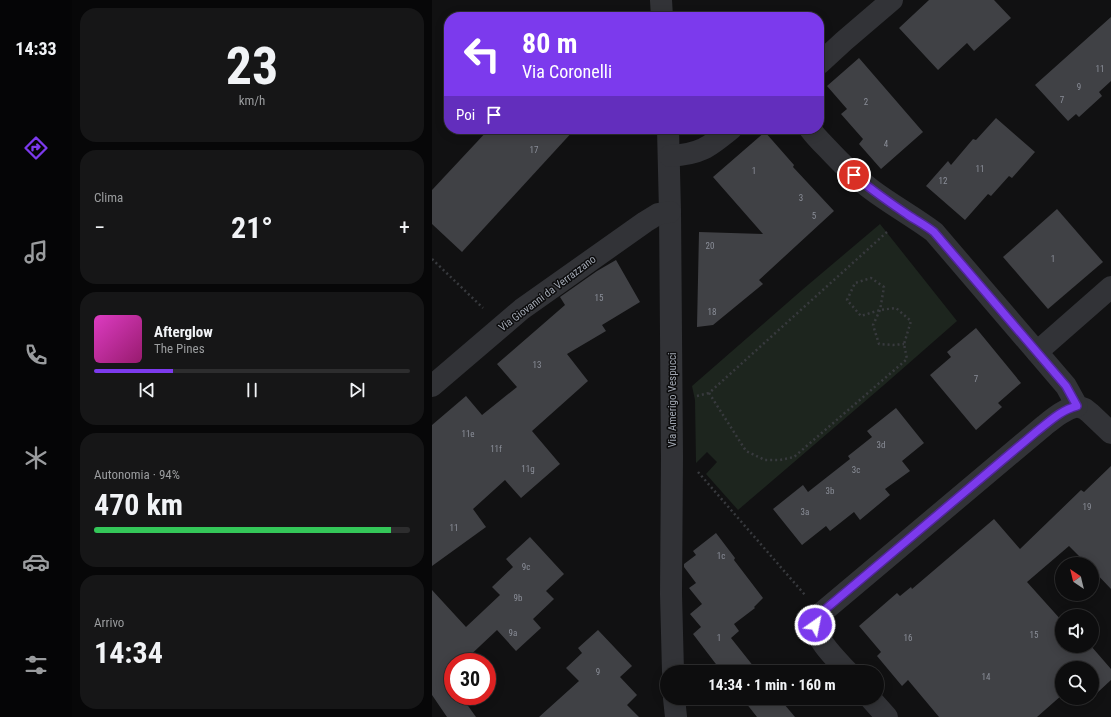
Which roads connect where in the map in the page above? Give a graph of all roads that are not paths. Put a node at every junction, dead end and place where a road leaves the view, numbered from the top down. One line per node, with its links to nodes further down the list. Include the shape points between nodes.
1 (661, 0): 3 (street)
2 (892, 0): 4 (street)
3 (662, 12)
4 (824, 60)
5 (668, 134): 8 (street, Via Amerigo Vespucci)
6 (725, 134): 8 (street, via 701,150)
7 (815, 134): 11 (street, via 838,160 872,190 934,232)
8 (670, 156): 9 (street, Via Amerigo Vespucci)
9 (670, 212): 12 (street, Via Giovanni da Verrazzano, via 658,214 645,222 548,289); 15 (street, Via Amerigo Vespucci)
10 (1111, 288): 11 (street)
11 (1037, 352): 13 (street, via 1066,386)
12 (432, 386)
13 (1077, 406): 14 (street, via 1085,409); 16 (street, via 1062,412 1045,425 819,615 815,622 818,634)
14 (1111, 433)
15 (673, 665)
16 (842, 665)
17 (675, 705): 19 (street)
18 (876, 705): 20 (street)
19 (676, 717)
20 (887, 717)

